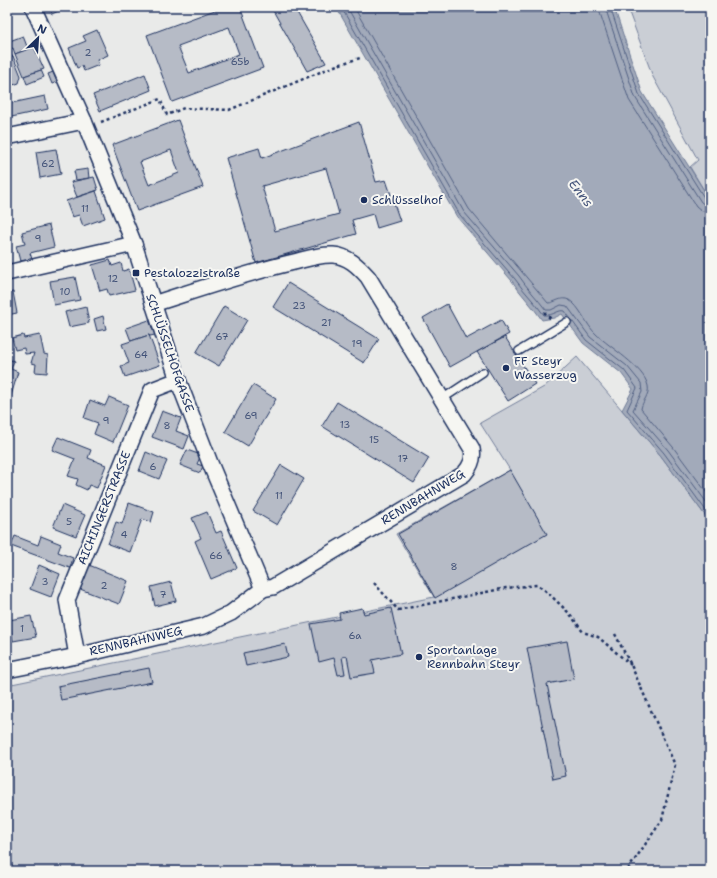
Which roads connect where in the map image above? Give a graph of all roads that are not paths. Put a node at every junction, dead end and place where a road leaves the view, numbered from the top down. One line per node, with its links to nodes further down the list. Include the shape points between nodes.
1 (33, 7): 2 (street, SCHLÜSSELHOFGASSE)
2 (84, 120): 3 (street); 4 (street, SCHLÜSSELHOFGASSE)
3 (7, 136)
4 (134, 244): 5 (street); 6 (street, SCHLÜSSELHOFGASSE)
5 (7, 273)
6 (153, 304): 10 (street, SCHLÜSSELHOFGASSE); 11 (street, RENNBAHNWEG, via 245,275 334,255 351,261 368,278)
7 (567, 322): 8 (lane)
8 (519, 351)
9 (482, 372): 11 (lane)
10 (178, 380): 12 (street, SCHLÜSSELHOFGASSE); 13 (street, AICHINGERSTRASSE, via 152,390 67,600)
11 (442, 399): 12 (street, RENNBAHNWEG, via 472,449 472,463 464,474 273,586)
12 (263, 589): 13 (street, RENNBAHNWEG, via 231,613 204,626)
13 (77, 656): 14 (street, RENNBAHNWEG)
14 (7, 670)

